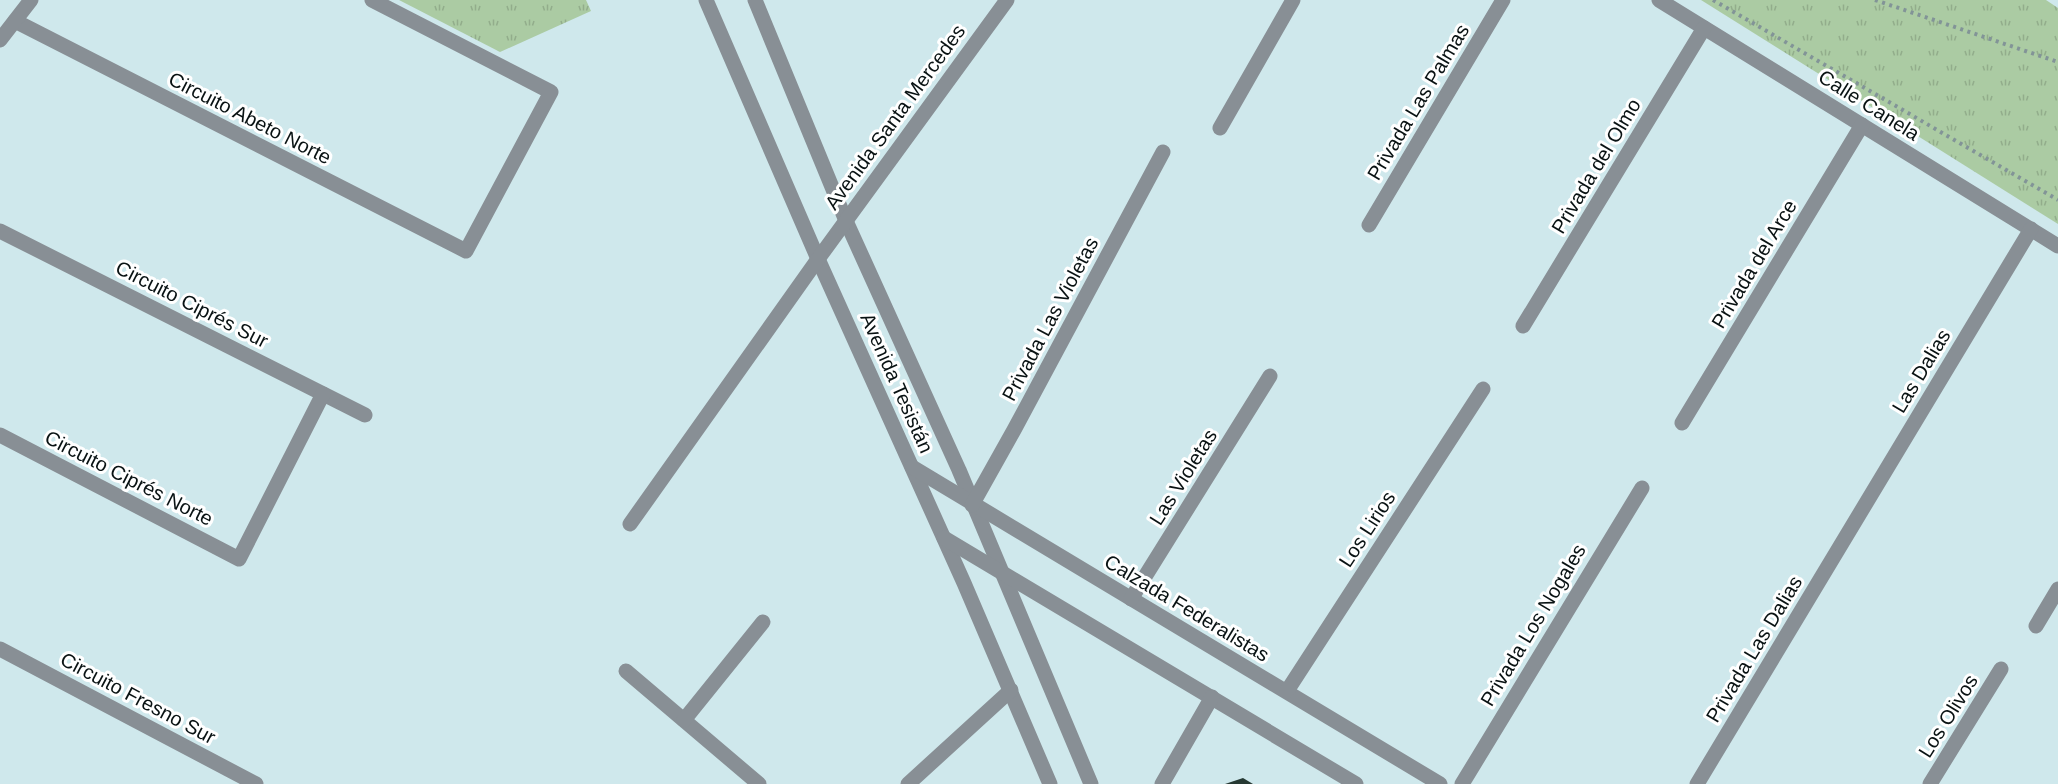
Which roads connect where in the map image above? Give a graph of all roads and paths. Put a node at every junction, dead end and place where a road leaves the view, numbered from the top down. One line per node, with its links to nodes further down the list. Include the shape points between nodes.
1 (31, 0): 11 (street)
2 (372, 0): 11 (street, Circuito Abeto Norte, via 551,92 466,251)
3 (706, 0): 24 (street, Avenida Tesistán)
4 (755, 0): 19 (street, Avenida Tesistán)
5 (1007, 0): 19 (street, Avenida Santa Mercedes)
6 (1293, 0): 16 (street)
7 (1503, 0): 20 (street, Privada Las Palmas)
8 (1659, 0): 12 (street, Calle Canela)
9 (1713, 0): 18 (path)
10 (1875, 0): 14 (path)
11 (15, 21): 13 (street)
12 (1704, 28): 15 (street, Calle Canela); 25 (street, Privada del Olmo)
13 (0, 40)
14 (2058, 62)
15 (1862, 125): 21 (street, Calle Canela); 30 (street, Privada del Arce)
16 (1220, 128)
17 (1163, 152): 34 (street, Privada Las Violetas)
18 (2058, 200)
19 (846, 221): 24 (street, Avenida Santa Mercedes); 34 (street, Avenida Tesistán)
20 (1369, 225)
21 (2031, 229): 23 (street, Calle Canela); 36 (street, Las Dalias)
22 (0, 231): 28 (street, Circuito Ciprés Sur)
23 (2058, 246)
24 (818, 258): 32 (street, Avenida Tesistán); 35 (street, Avenida Santa Mercedes)
25 (1523, 326)
26 (1270, 376): 40 (street, Las Violetas)
27 (1483, 389): 47 (street, Los Lirios)
28 (323, 394): 29 (street, Circuito Ciprés Sur); 31 (street, Circuito Ciprés Norte, via 239,559)
29 (365, 415)
30 (1682, 423)
31 (0, 435)
32 (912, 467): 34 (street, Calzada Federalistas); 37 (street, Avenida Tesistán)
33 (1642, 488): 58 (street, Privada Los Nogales)
34 (972, 505): 38 (street, Avenida Tesistán); 40 (street, Calzada Federalistas)
35 (630, 524)
36 (1846, 535): 59 (street, Privada Las Dalias)
37 (944, 538): 38 (street); 46 (street, Avenida Tesistán)
38 (1003, 574): 48 (street); 54 (street, Avenida Tesistán)
39 (2058, 588): 42 (street)
40 (1131, 599): 47 (street, Calzada Federalistas)
41 (763, 622): 49 (street)
42 (2036, 626)
43 (0, 649): 50 (street, Circuito Fresno Sur)
44 (2001, 669): 60 (street, Los Olivos)
45 (626, 671): 49 (street)
46 (1011, 690): 52 (street); 53 (street, Avenida Tesistán)
47 (1287, 692): 57 (street, Calzada Federalistas)
48 (1212, 697): 55 (street); 56 (street)
49 (684, 720): 51 (street)
50 (256, 784)
51 (759, 784)
52 (908, 784)
53 (1050, 784)
54 (1091, 784)
55 (1162, 784)
56 (1356, 784)
57 (1440, 784)
58 (1462, 784)
59 (1697, 784)
60 (1930, 784)

